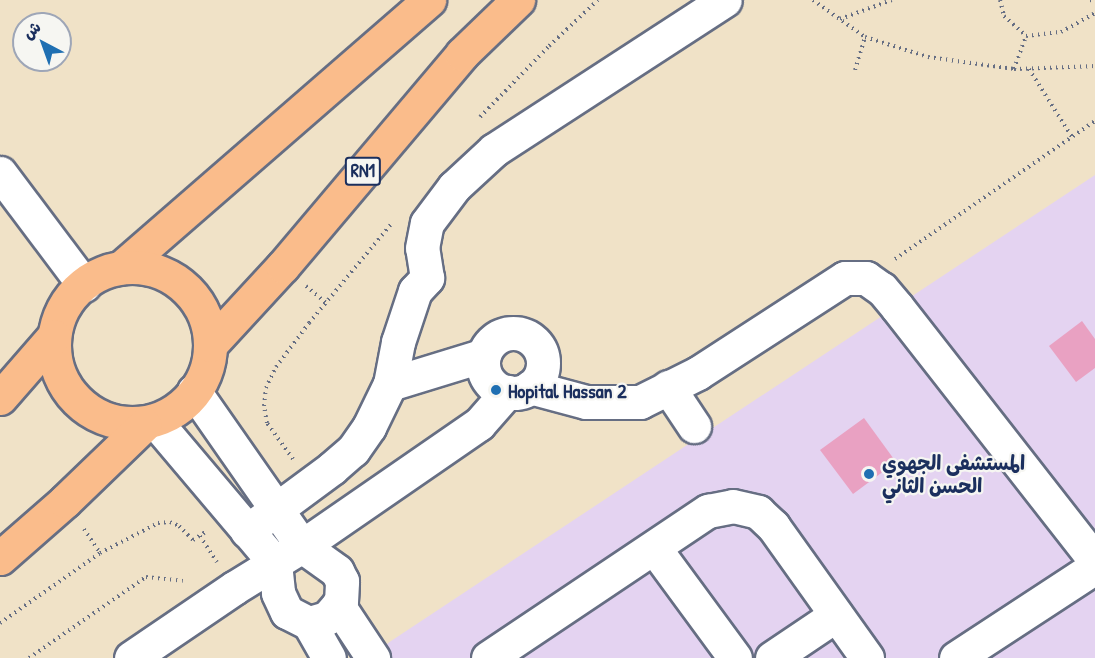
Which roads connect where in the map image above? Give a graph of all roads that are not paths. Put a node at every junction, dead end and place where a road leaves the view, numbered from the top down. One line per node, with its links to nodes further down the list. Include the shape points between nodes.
1 (429, 0): 5 (highway)
2 (518, 0): 8 (highway, RN1, via 462,54 283,266)
3 (725, 0): 10 (street, via 494,150 454,187 428,223 422,248 427,278 415,291 398,342)
4 (0, 173): 6 (street)
5 (122, 267): 6 (highway); 8 (highway, via 149,269 173,278 193,296 206,319)
6 (84, 285): 7 (highway, via 61,312)
7 (54, 336): 14 (highway); 15 (highway, via 55,359 62,381 75,399 93,414 114,421)
8 (210, 345): 13 (highway, via 206,369)
9 (484, 355): 10 (street); 12 (street, via 487,378 499,389); 12 (street, via 492,341 506,334 530,338 540,350 540,374)
10 (390, 384): 17 (street, via 353,450)
11 (668, 387): 12 (street, via 640,402 586,402); 16 (street); 22 (street, via 699,373 845,278 866,278 897,307)
12 (519, 389): 20 (street, via 479,424)
13 (195, 391): 15 (highway, via 179,408); 17 (street)
14 (0, 398)
15 (149, 423): 18 (street); 21 (highway)
16 (694, 426)
17 (276, 509): 18 (street); 20 (street)
18 (247, 531): 20 (street)
19 (655, 549): 25 (street, via 708,511 733,506 758,512 773,526); 30 (street); 31 (street)
20 (288, 555): 24 (street, via 337,571 343,591); 26 (street, via 281,603 296,619); 27 (street)
21 (0, 558)
22 (1095, 560)
23 (1095, 567): 34 (street)
24 (338, 606): 26 (street, via 327,618); 29 (street)
25 (836, 615): 32 (street); 33 (street)
26 (309, 623): 28 (street)
27 (131, 658)
28 (329, 658)
29 (374, 658)
30 (488, 658)
31 (735, 658)
32 (772, 658)
33 (867, 658)
34 (956, 658)

